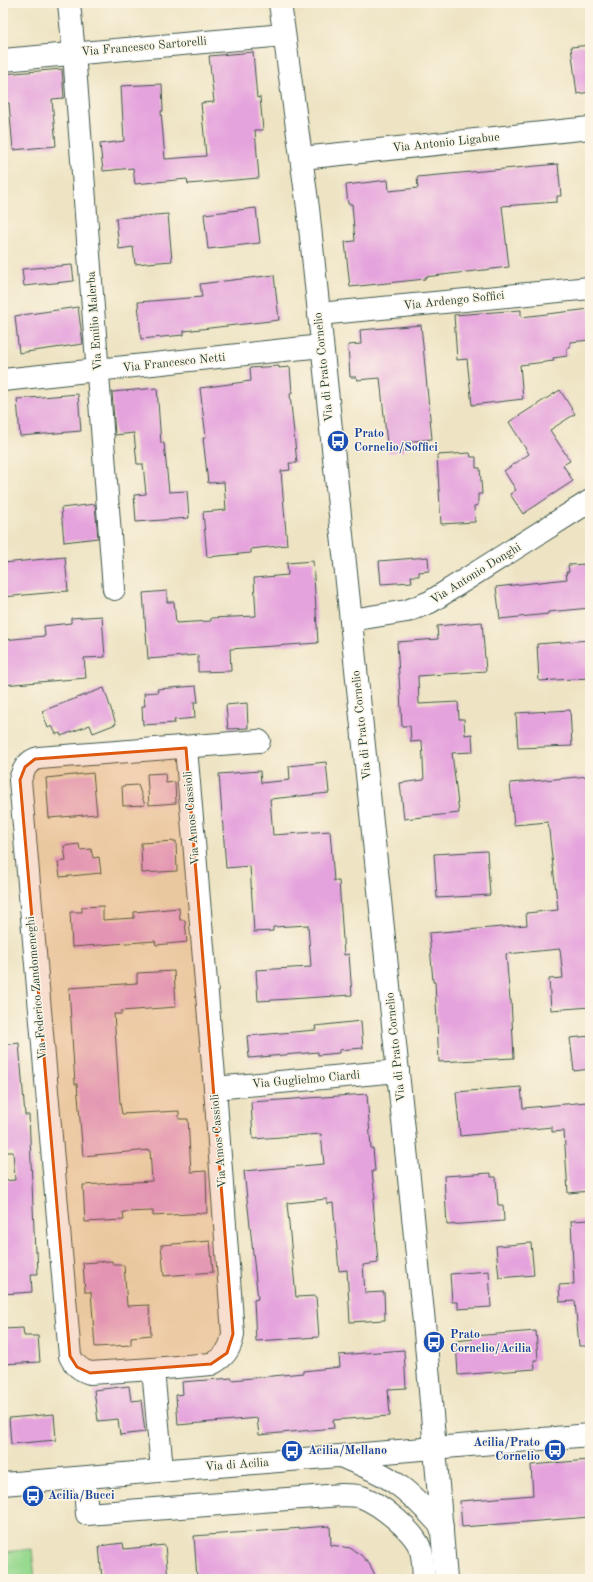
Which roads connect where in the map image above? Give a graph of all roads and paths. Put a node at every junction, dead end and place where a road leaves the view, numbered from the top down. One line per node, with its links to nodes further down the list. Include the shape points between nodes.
1 (69, 3): 4 (street, Via Emilio Malerba)
2 (280, 3): 3 (street, Via di Prato Cornelio)
3 (284, 35): 4 (street, Via Francesco Sartorelli); 7 (street, Via di Prato Cornelio)
4 (74, 53): 5 (street, Via Francesco Sartorelli); 11 (street, Via Emilio Malerba)
5 (3, 60)
6 (590, 128): 7 (street, Via Antonio Ligabue)
7 (302, 158): 9 (street, Via di Prato Cornelio)
8 (590, 288): 9 (street, Via Ardengo Soffici)
9 (319, 314): 10 (street, Via di Prato Cornelio)
10 (322, 346): 11 (street, Via Francesco Netti); 15 (street, Via di Prato Cornelio)
11 (99, 371): 12 (street, Via Francesco Netti); 14 (street, Via Emilio Malerba)
12 (3, 380)
13 (590, 501): 15 (street, Via Antonio Donghi, via 430,602 407,611)
14 (114, 589)
15 (351, 620): 18 (street, Via di Prato Cornelio)
16 (259, 741): 17 (street, Via Federico Zandomeneghi)
17 (186, 748): 19 (street, Via Amos Cassioli); 20 (street, Via Federico Zandomeneghi, via 35,759 25,766 20,780 68,1350 73,1362 83,1371 90,1373)
18 (398, 1071): 19 (street, Via Guglielmo Ciardi); 22 (street, Via di Prato Cornelio)
19 (215, 1088): 20 (street, Via Amos Cassioli, via 234,1328 232,1341 227,1353 211,1364)
20 (153, 1369): 24 (street)
21 (590, 1435): 22 (street, Via di Acilia)
22 (436, 1448): 23 (street, Via di Acilia); 27 (street, Via di Prato Cornelio)
23 (342, 1457): 24 (street, Via di Acilia); 27 (street, via 397,1484 417,1500)
24 (162, 1470): 25 (street, Via di Acilia)
25 (84, 1478): 26 (street, Via di Acilia); 28 (street, via 87,1514 341,1495 369,1500 412,1533 422,1553)
26 (3, 1484)
27 (442, 1527): 29 (street, Via di Prato Cornelio)
28 (424, 1579)
29 (446, 1579)

